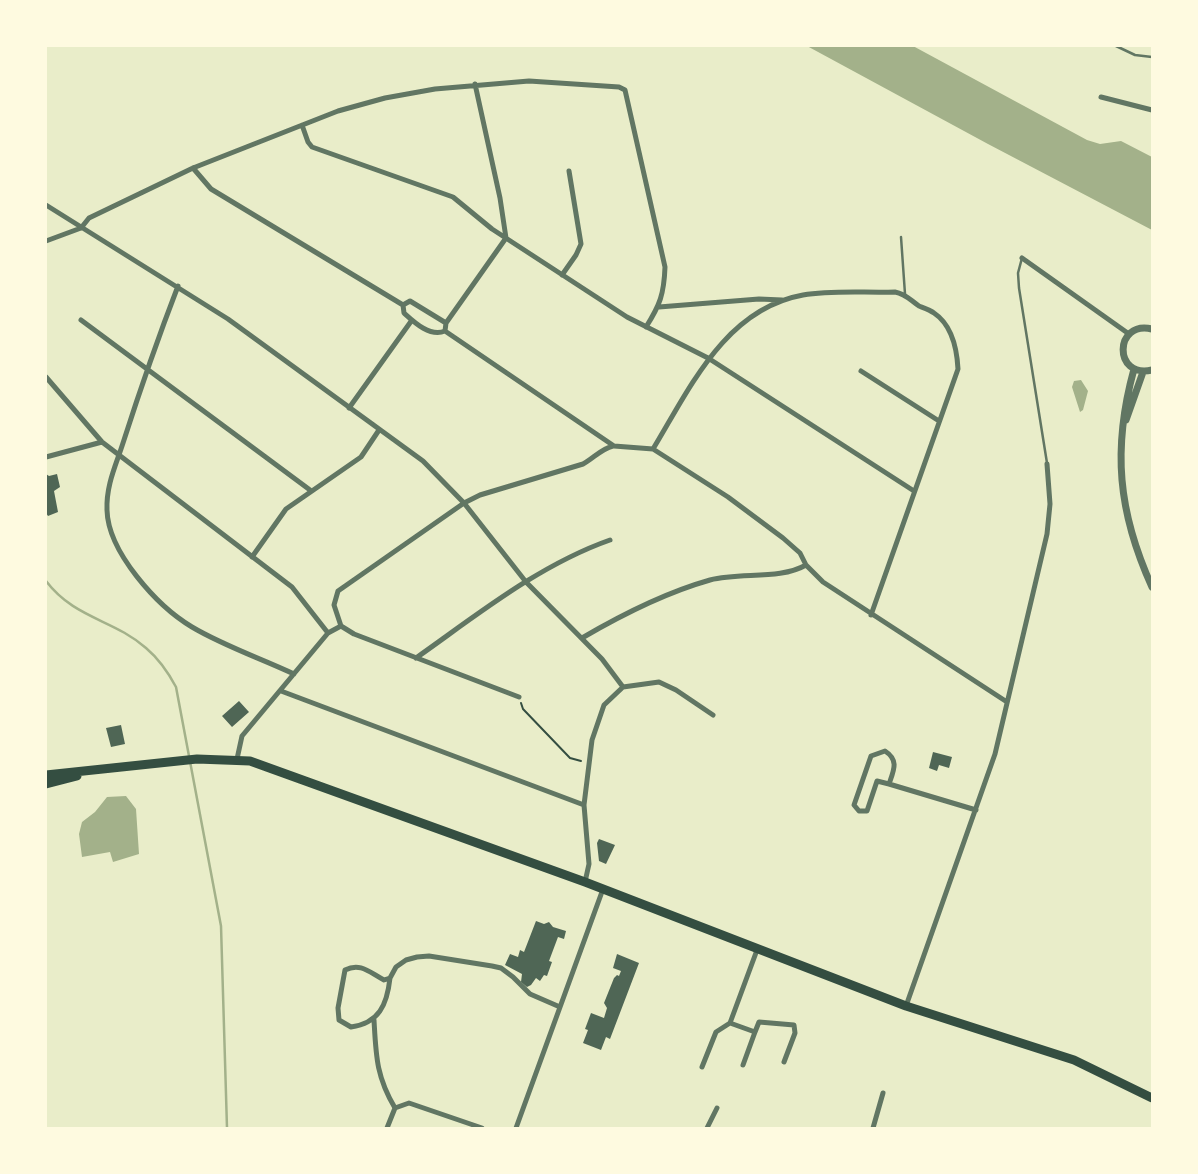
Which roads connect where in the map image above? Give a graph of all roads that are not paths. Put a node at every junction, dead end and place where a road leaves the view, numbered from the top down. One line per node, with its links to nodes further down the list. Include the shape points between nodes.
1 (1116, 46): 2 (lane)
2 (1153, 57)
3 (475, 84): 6 (street, via 386,98); 12 (street); 20 (street, via 529,81 625,90 665,267)
4 (1101, 97): 5 (street)
5 (1153, 110)
6 (302, 125): 7 (street); 12 (street, via 312,148 453,197)
7 (193, 168): 10 (street, via 89,218); 19 (street, via 211,189)
8 (569, 172): 15 (street, via 581,244)
9 (46, 205): 10 (street)
10 (81, 228): 13 (street); 16 (street)
11 (901, 237): 17 (lane)
12 (506, 238): 15 (street); 23 (street)
13 (46, 241)
14 (1022, 258): 27 (street); 44 (lane, via 1019,288)
15 (562, 275): 24 (street)
16 (178, 286): 30 (street); 35 (street)
17 (905, 294): 18 (street, via 805,295); 36 (street, via 945,324 957,352 958,369)
18 (785, 300): 20 (street); 28 (street, via 755,314)
19 (404, 304): 22 (street, via 404,313); 23 (street, via 419,305)
20 (659, 307): 24 (street)
21 (81, 320): 30 (street)
22 (412, 320): 26 (street, via 438,334); 35 (street)
23 (446, 323): 26 (street)
24 (646, 327): 28 (street)
25 (1153, 329): 27 (street)
26 (445, 331): 40 (street)
27 (1129, 334): 29 (street, via 1124,356)
28 (708, 358): 41 (street); 46 (street)
29 (1134, 369): 33 (street); 38 (street)
30 (146, 370): 42 (street); 45 (street)
31 (1153, 370): 33 (street)
32 (861, 371): 36 (street)
33 (1143, 372): 38 (street)
34 (46, 377): 39 (street)
35 (349, 408): 37 (street)
36 (939, 421): 46 (street)
37 (379, 430): 45 (street, via 361,457); 47 (street, via 423,461)
38 (1122, 434): 52 (street, via 1121,474 1128,521)
39 (102, 442): 42 (street); 43 (street)
40 (614, 446): 41 (street); 47 (street, via 603,448 583,464)
41 (653, 449): 50 (street, via 783,538)
42 (119, 454): 49 (street); 58 (street, via 110,477 107,511 114,541 134,572 191,626)
43 (46, 457)
44 (1047, 464): 62 (street, via 1047,534)
45 (310, 490): 49 (street, via 286,509)
46 (914, 491): 53 (street)
47 (464, 503): 51 (street); 54 (street, via 338,590 334,605)
48 (610, 540): 51 (street)
49 (252, 556): 55 (street, via 292,587)
50 (806, 565): 53 (street); 56 (street, via 788,573 713,579 649,602)
51 (526, 582): 56 (street); 57 (street)
52 (1153, 587)
53 (872, 615): 62 (street)
54 (341, 626): 55 (street); 57 (street)
55 (328, 633): 58 (street)
56 (582, 638): 59 (street)
57 (416, 658): 61 (street)
58 (294, 674): 60 (street)
59 (623, 687): 63 (street, via 659,682); 69 (street, via 604,705 592,740)
60 (281, 691): 64 (street, via 242,736); 69 (street)
61 (519, 697)
62 (1007, 702): 70 (street)
63 (713, 715)
64 (237, 760): 65 (main road, via 180,760); 71 (main road)
65 (96, 771): 66 (main road); 67 (main road)
66 (46, 775)
67 (46, 783)
68 (889, 784): 68 (street, via 877,781 867,811 854,805 871,756 878,752 893,756); 70 (street)
69 (584, 804): 71 (street, via 589,864)
70 (976, 810): 75 (street)
71 (585, 882): 72 (main road)
72 (603, 889): 73 (main road); 76 (street)
73 (757, 950): 75 (main road); 78 (street)
74 (390, 978): 76 (street, via 396,967 417,957 492,966 501,968 530,994); 77 (street, via 386,1003); 77 (street, via 384,980 353,965 345,970 340,1020 351,1027)
75 (906, 1006): 84 (main road, via 1073,1060)
76 (561, 1007): 89 (street)
77 (374, 1020): 85 (street, via 377,1066)
78 (730, 1023): 79 (street); 82 (street, via 716,1032)
79 (755, 1032): 80 (street, via 759,1022 794,1025); 81 (street)
80 (784, 1062)
81 (743, 1065)
82 (702, 1068)
83 (883, 1093): 91 (street)
84 (1153, 1098)
85 (395, 1108): 87 (street); 88 (street, via 409,1103)
86 (717, 1108): 90 (street)
87 (387, 1129)
88 (482, 1129)
89 (516, 1129)
90 (707, 1129)
91 (873, 1129)

